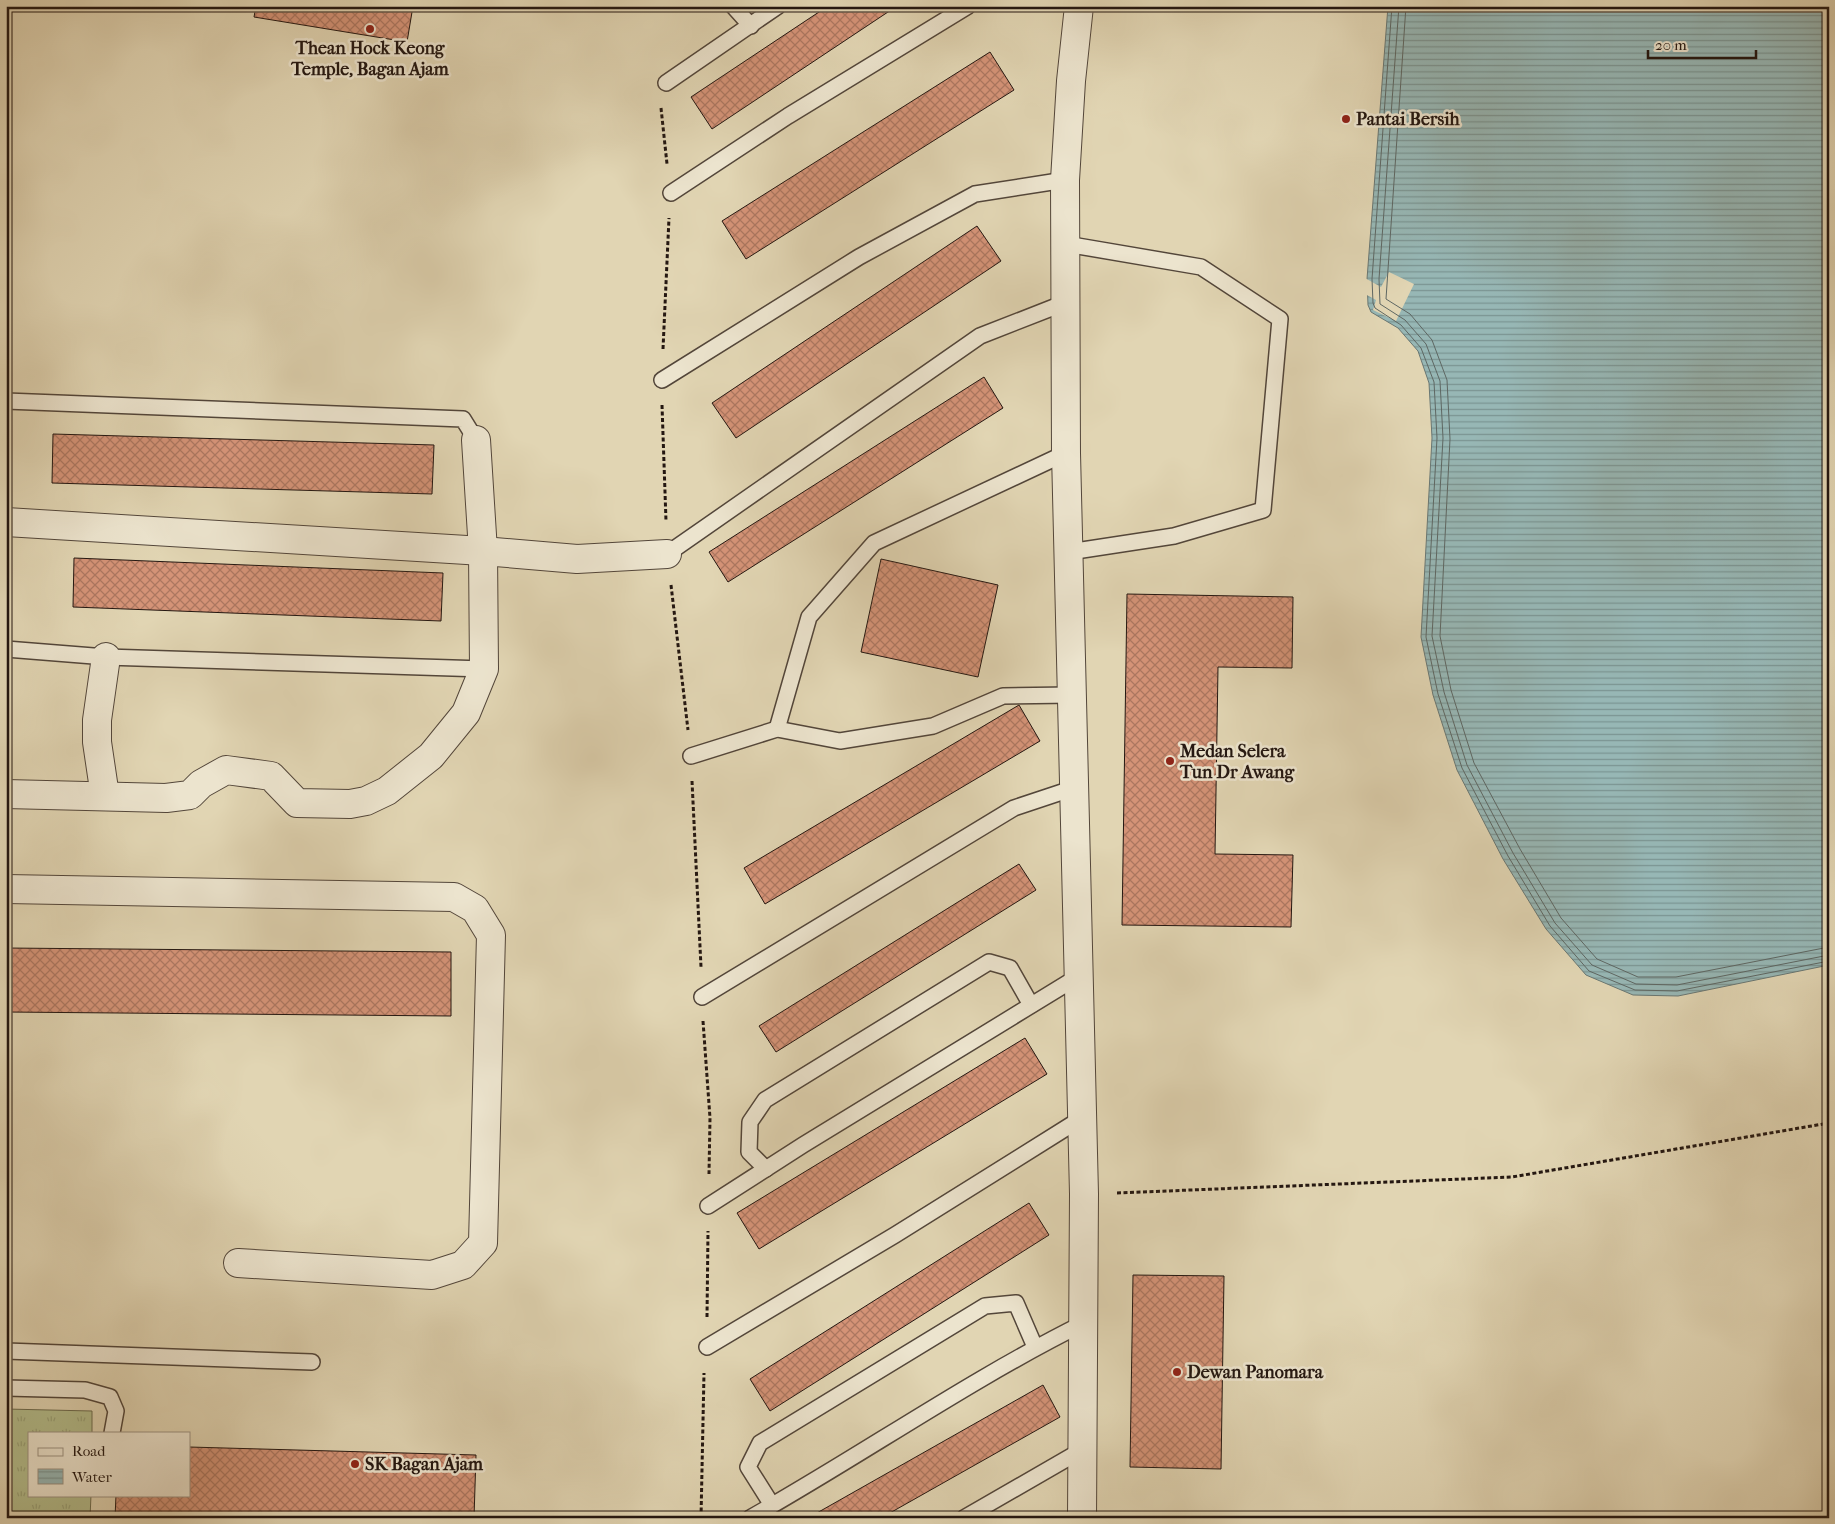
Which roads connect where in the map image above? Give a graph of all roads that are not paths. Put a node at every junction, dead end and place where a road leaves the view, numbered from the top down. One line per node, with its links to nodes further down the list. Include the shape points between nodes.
1 (733, 6): 6 (lane)
2 (778, 6): 6 (lane)
3 (968, 6): 10 (lane, via 788,116)
4 (1060, 6): 7 (street)
5 (1079, 6): 7 (street)
6 (750, 26): 8 (lane)
7 (1071, 81): 9 (street)
8 (666, 83)
9 (1065, 180): 11 (street); 13 (lane, via 975,194 860,257)
10 (670, 193)
11 (1066, 244): 12 (street); 19 (lane, via 1201,267 1280,319 1262,510 1174,536)
12 (1067, 302): 16 (street); 20 (lane, via 980,336)
13 (662, 380)
14 (6, 401): 15 (lane, via 463,419)
15 (476, 440): 18 (street)
16 (1066, 453): 19 (street); 25 (lane, via 874,543 809,617)
17 (6, 522): 18 (street)
18 (483, 551): 20 (street, via 577,559); 23 (street)
19 (1068, 552): 24 (street)
20 (666, 554)
21 (6, 649): 22 (lane)
22 (106, 657): 23 (lane); 29 (street, via 97,720)
23 (484, 668): 29 (street, via 466,714 431,756 387,791 366,801 297,804 271,776 226,770 200,784 190,794 166,798)
24 (1072, 694): 25 (lane, via 1003,696 933,726 840,741); 27 (street)
25 (777, 729): 26 (lane)
26 (691, 756)
27 (1074, 788): 31 (street); 32 (lane, via 1014,808)
28 (6, 794): 29 (street)
29 (105, 796)
30 (6, 889): 37 (street, via 454,897 475,909 491,935 483,1243 462,1265 432,1275)
31 (1079, 976): 33 (lane); 34 (street)
32 (702, 997)
33 (1031, 1005): 35 (lane); 35 (lane, via 1010,968 989,962 765,1100 750,1122 749,1152)
34 (1082, 1118): 38 (street); 40 (lane)
35 (766, 1169): 36 (lane)
36 (708, 1206)
37 (238, 1263)
38 (1084, 1323): 39 (lane); 45 (street)
39 (1035, 1347): 46 (lane); 46 (lane, via 1016,1303 985,1306 760,1443 748,1468)
40 (707, 1348)
41 (6, 1351): 42 (lane)
42 (312, 1362)
43 (6, 1388): 44 (lane, via 85,1390 110,1397 116,1411)
44 (112, 1432)
45 (1082, 1450): 48 (lane); 49 (street)
46 (772, 1506): 47 (lane)
47 (750, 1518)
48 (964, 1518)
49 (1082, 1518)

